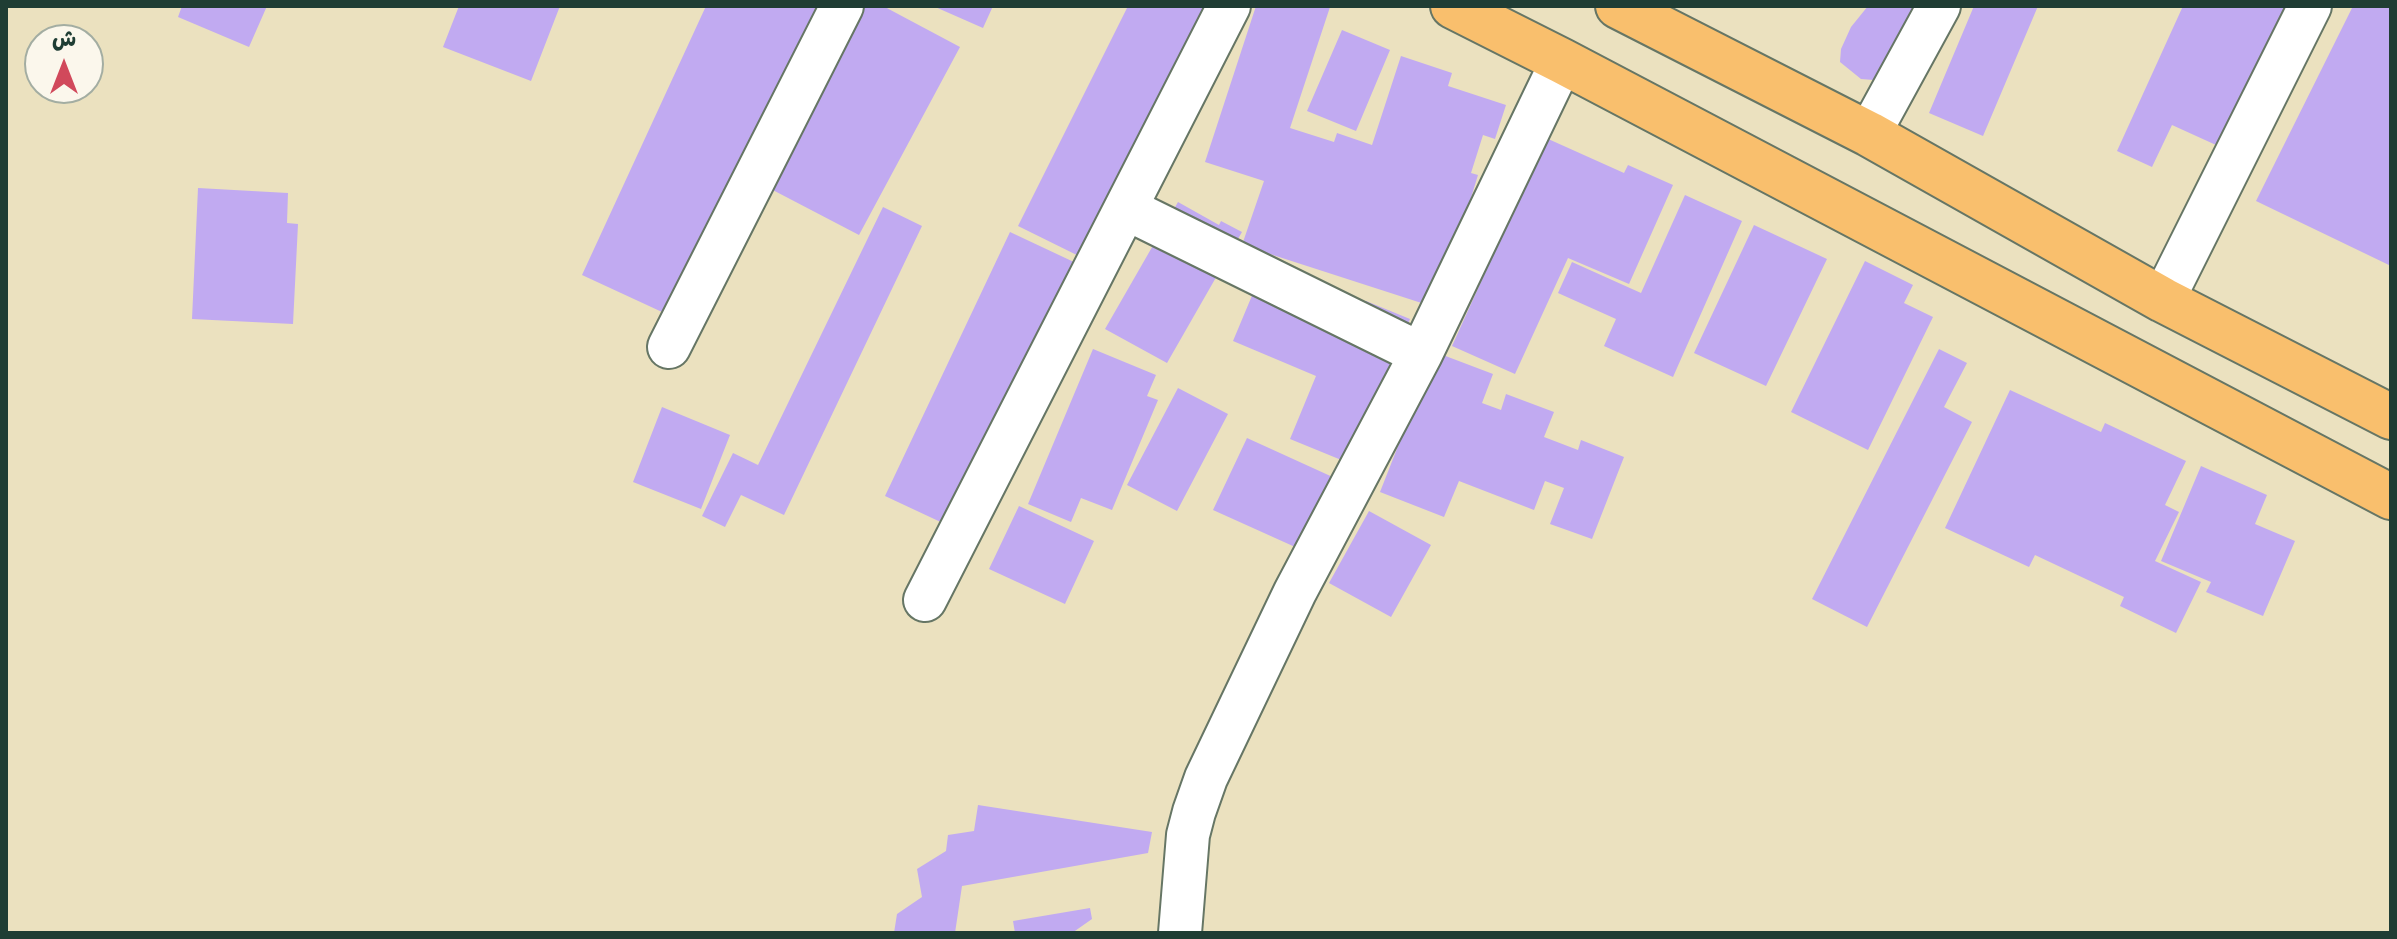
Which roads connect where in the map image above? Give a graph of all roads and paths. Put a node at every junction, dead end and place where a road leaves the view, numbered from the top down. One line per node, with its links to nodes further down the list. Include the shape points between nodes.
1 (842, 6): 11 (street)
2 (1229, 6): 9 (street)
3 (1453, 6): 7 (highway)
4 (1618, 6): 8 (highway)
5 (1939, 6): 8 (street)
6 (2310, 6): 10 (street)
7 (1562, 61): 12 (street); 14 (highway)
8 (1869, 134): 10 (highway)
9 (1127, 209): 12 (street); 15 (street)
10 (2163, 300): 13 (highway)
11 (669, 347)
12 (1421, 354): 16 (street, via 1295,592 1206,778 1188,835)
13 (2391, 417)
14 (2391, 497)
15 (925, 600)
16 (1180, 933)

